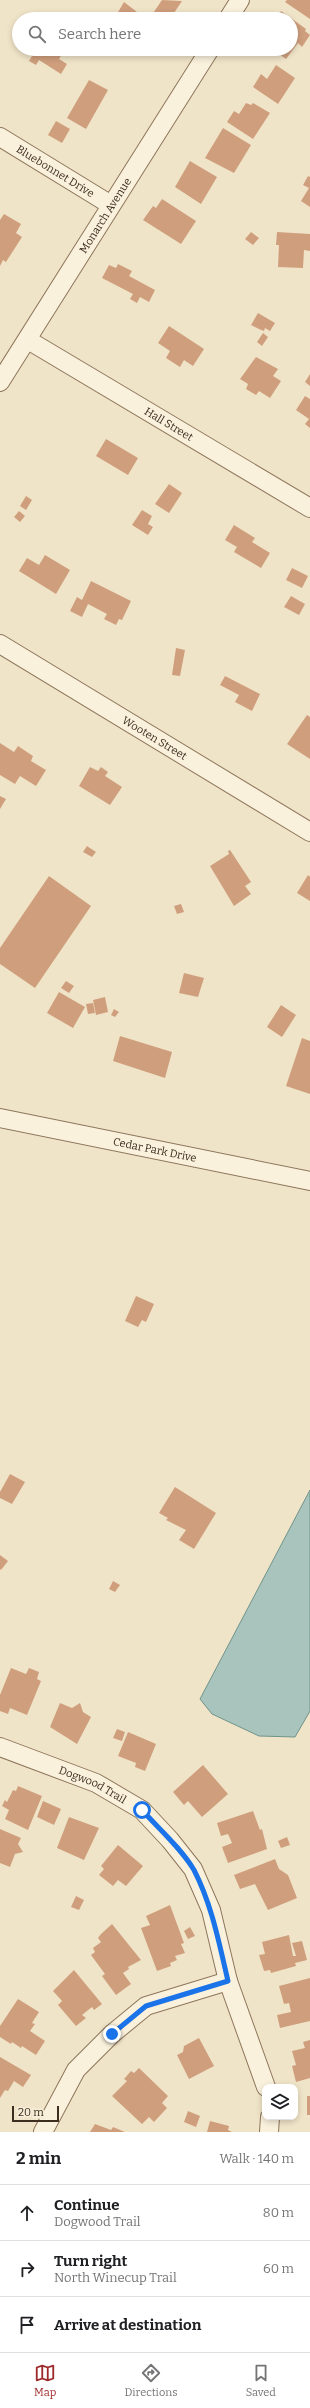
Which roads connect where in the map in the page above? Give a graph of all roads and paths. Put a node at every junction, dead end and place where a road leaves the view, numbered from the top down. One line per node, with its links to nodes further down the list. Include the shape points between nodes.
1 (240, 0): 2 (street)
2 (232, 12)
3 (206, 56): 5 (street, Monarch Avenue)
4 (0, 137): 5 (street, Bluebonnet Drive)
5 (111, 205): 6 (street, Monarch Avenue)
6 (28, 340): 7 (street, Monarch Avenue); 8 (street, Hall Street)
7 (0, 382)
8 (310, 508)
9 (0, 644): 10 (street, Wooten Street)
10 (310, 832)
11 (0, 1118): 12 (street, Cedar Park Drive)
12 (310, 1181)
13 (0, 1747): 14 (street, Dogwood Trail, via 96,1783 142,1810 193,1869 211,1910)
14 (228, 1981): 15 (street, Dogwood Trail); 17 (street, via 146,2006 112,2034 76,2070)
15 (265, 2084)
16 (270, 2120): 18 (street)
17 (43, 2132)
18 (269, 2132)

